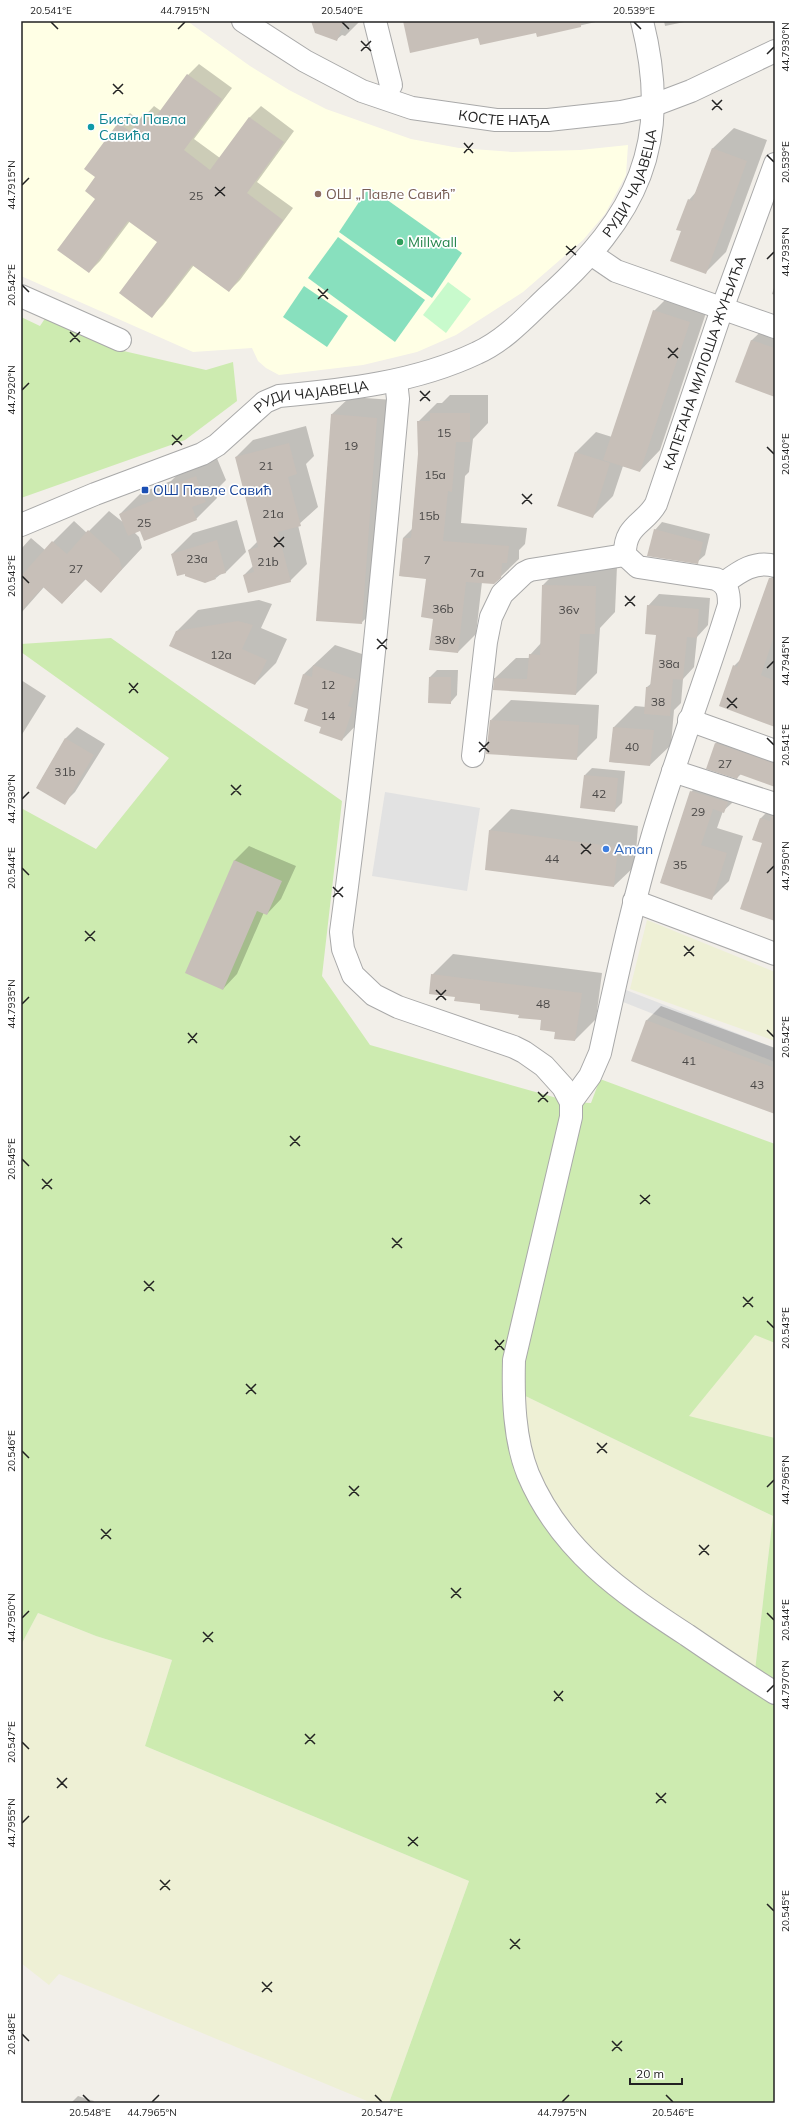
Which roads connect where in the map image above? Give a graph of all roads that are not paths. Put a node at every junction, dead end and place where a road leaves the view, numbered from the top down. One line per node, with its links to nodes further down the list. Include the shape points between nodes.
1 (243, 21): 6 (street, КОСТЕ НАЂА, via 276,44 330,75 362,91 412,108 496,120 548,120 620,112)
2 (375, 21): 5 (street)
3 (642, 21): 6 (street, РУДИ ЧАЈАВЕЦА, via 653,75)
4 (775, 51): 6 (street, КОСТЕ НАЂА, via 691,91)
5 (391, 85)
6 (654, 105): 8 (street, РУДИ ЧАЈАВЕЦА, via 652,130 644,166 635,188 624,211)
7 (775, 164): 10 (street, КАПЕТАНА МИЛОША ЖУЊИЋА)
8 (591, 254): 10 (street, via 616,271); 13 (street, РУДИ ЧАЈАВЕЦА, via 532,311 486,348 452,363)
9 (21, 296): 12 (street)
10 (722, 309): 11 (street); 15 (street, КАПЕТАНА МИЛОША ЖУЊИЋА, via 656,504 631,531)
11 (775, 327)
12 (120, 340)
13 (396, 381): 14 (street, РУДИ ЧАЈАВЕЦА, via 279,396 265,402 217,445 202,454); 25 (street, via 398,398 375,656 341,932 343,949 353,975 374,995 398,1007 519,1050 544,1066)
14 (21, 525)
15 (625, 554): 17 (street, via 638,567 716,579); 20 (street, via 530,570 502,594 490,617)
16 (775, 566): 17 (street, via 752,566)
17 (724, 583): 18 (street, via 729,595 729,605)
18 (689, 720): 19 (street); 21 (street)
19 (775, 751)
20 (473, 756)
21 (673, 771): 22 (street); 23 (street)
22 (775, 804)
23 (634, 901): 24 (street); 25 (street, via 600,1053 590,1076)
24 (775, 954)
25 (571, 1102): 26 (street, via 572,1117 514,1360 513,1390 518,1434 528,1472 552,1518 593,1565 631,1599)
26 (775, 1693)

